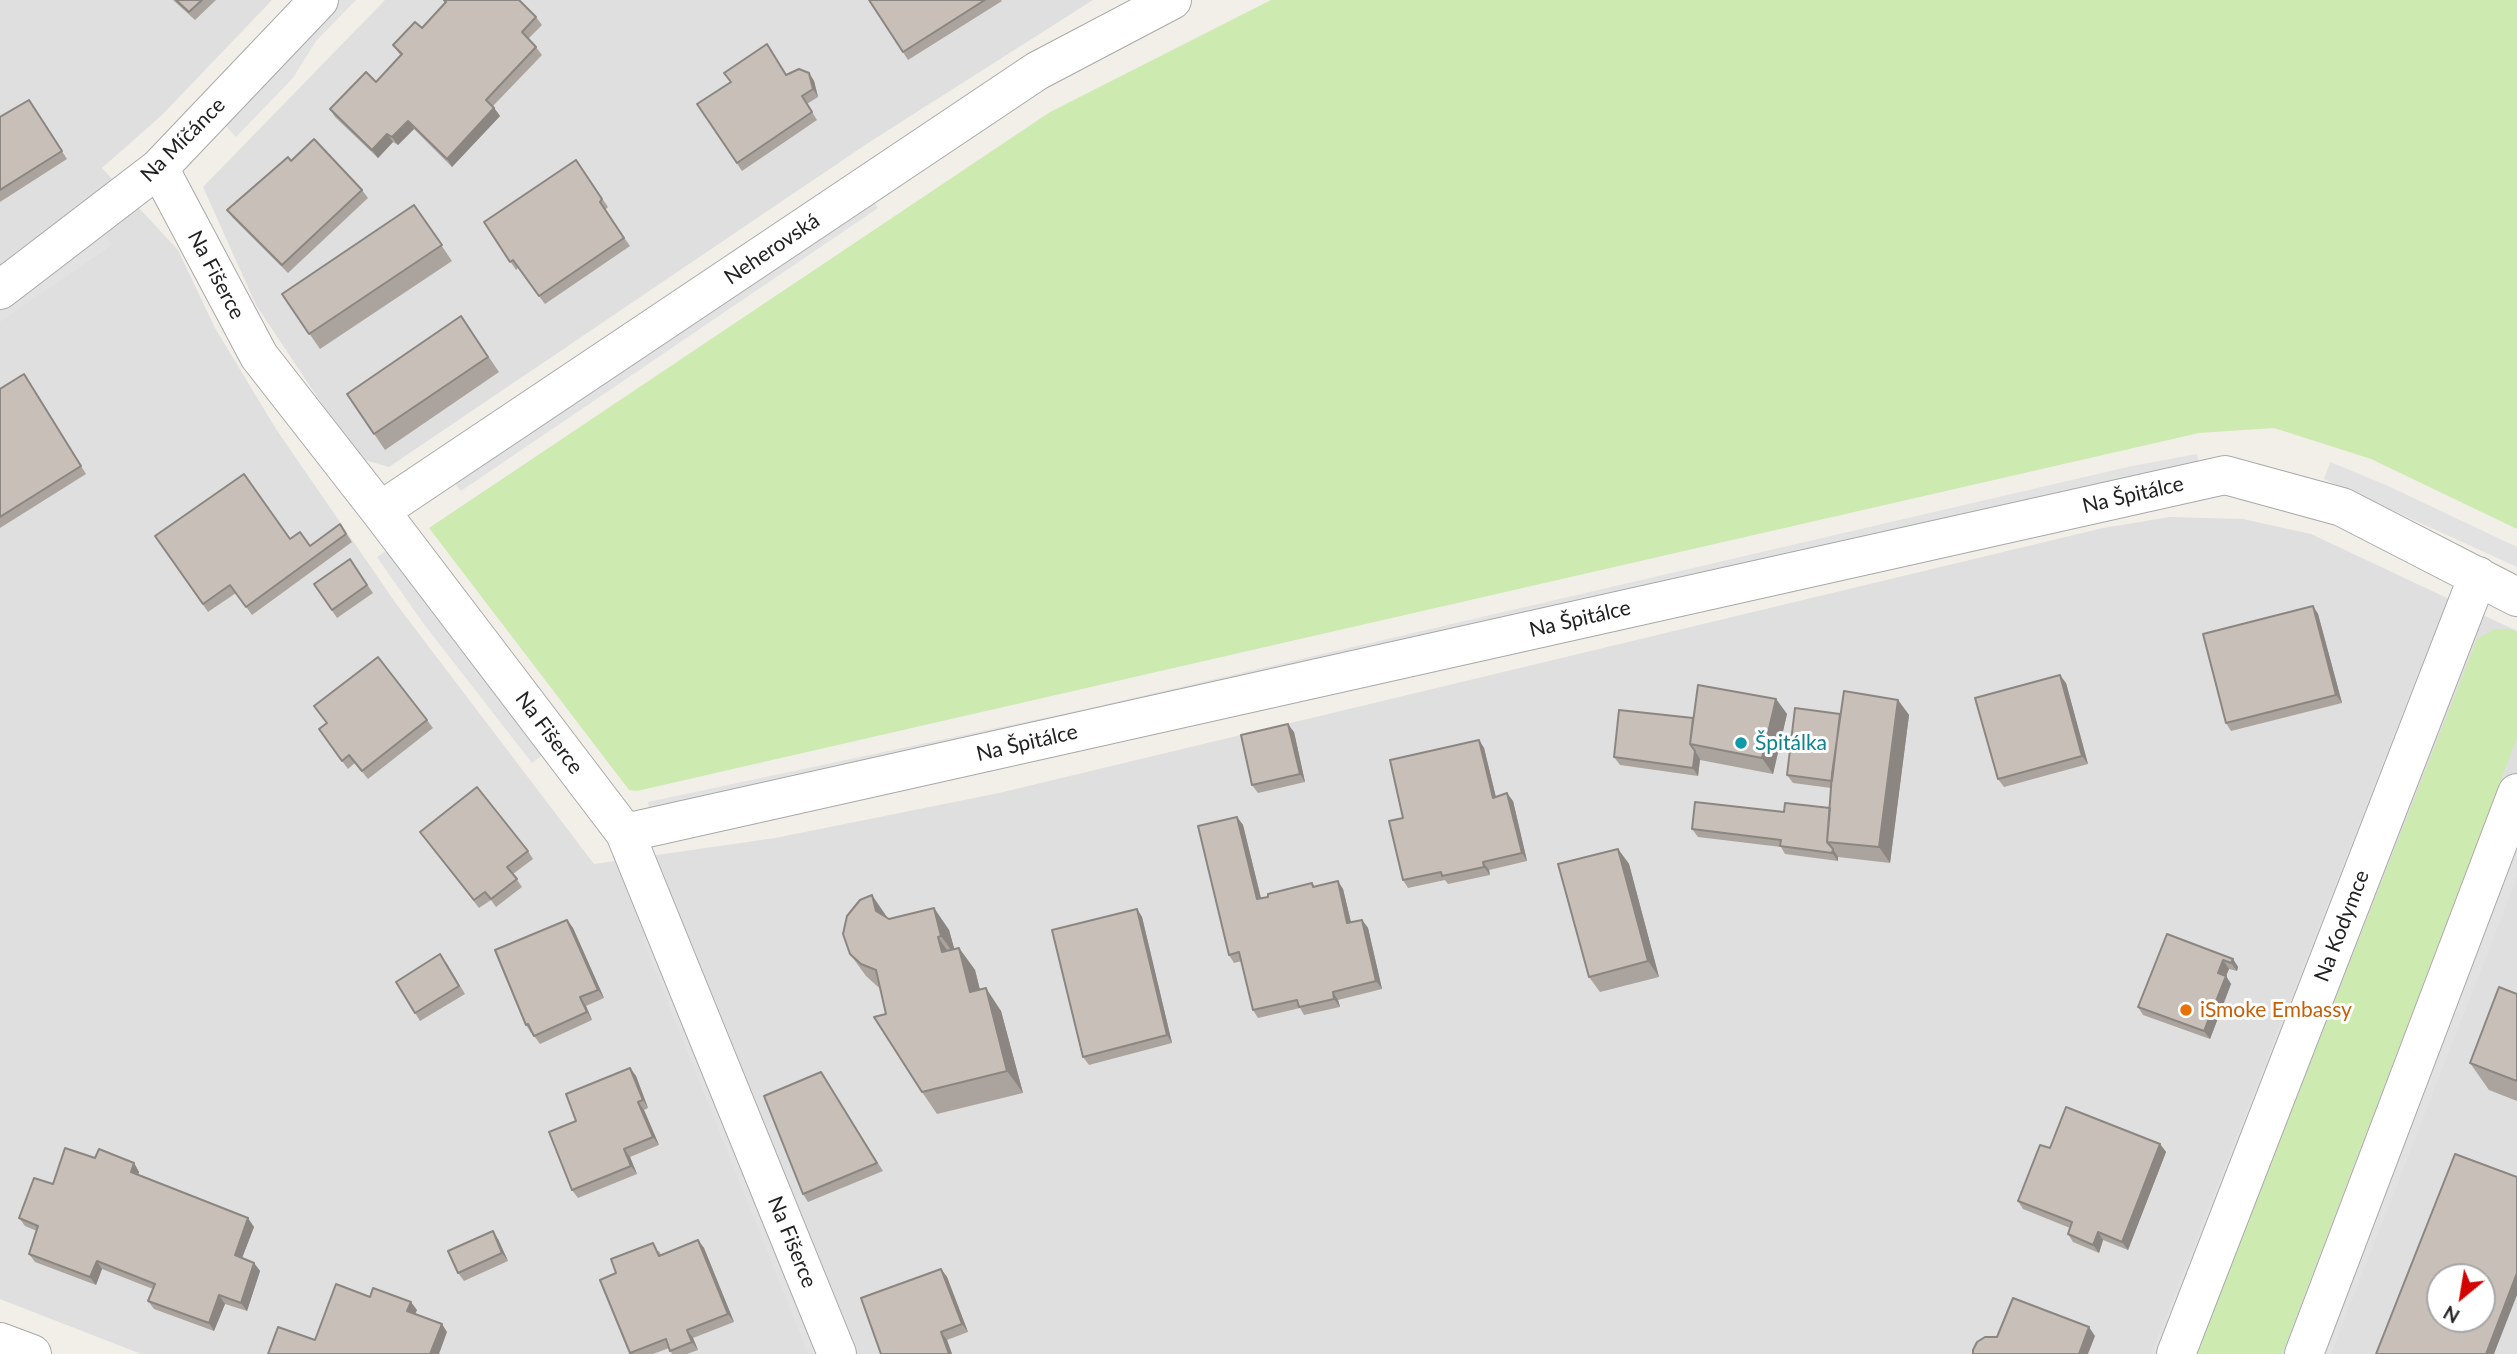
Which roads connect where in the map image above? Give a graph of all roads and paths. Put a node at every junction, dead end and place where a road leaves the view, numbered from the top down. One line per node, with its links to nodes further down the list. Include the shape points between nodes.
1 (318, 0): 3 (street, Na Míčánce)
2 (1172, 0): 5 (street, Neherovská, via 1037,71)
3 (159, 168): 4 (street, Na Míčánce); 5 (street, Na Fišerce, via 259,356)
4 (0, 290)
5 (380, 511): 9 (street, Na Fišerce)
6 (2478, 576): 7 (street, Na Špitálce); 9 (street, Na Špitálce, via 2342,507 2225,475); 13 (street, Na Kodymce)
7 (2517, 597)
8 (2517, 793): 14 (street)
9 (625, 833): 12 (street, Na Fišerce)
10 (0, 1342): 11 (street)
11 (32, 1354)
12 (837, 1354)
13 (2176, 1354)
14 (2304, 1354)

